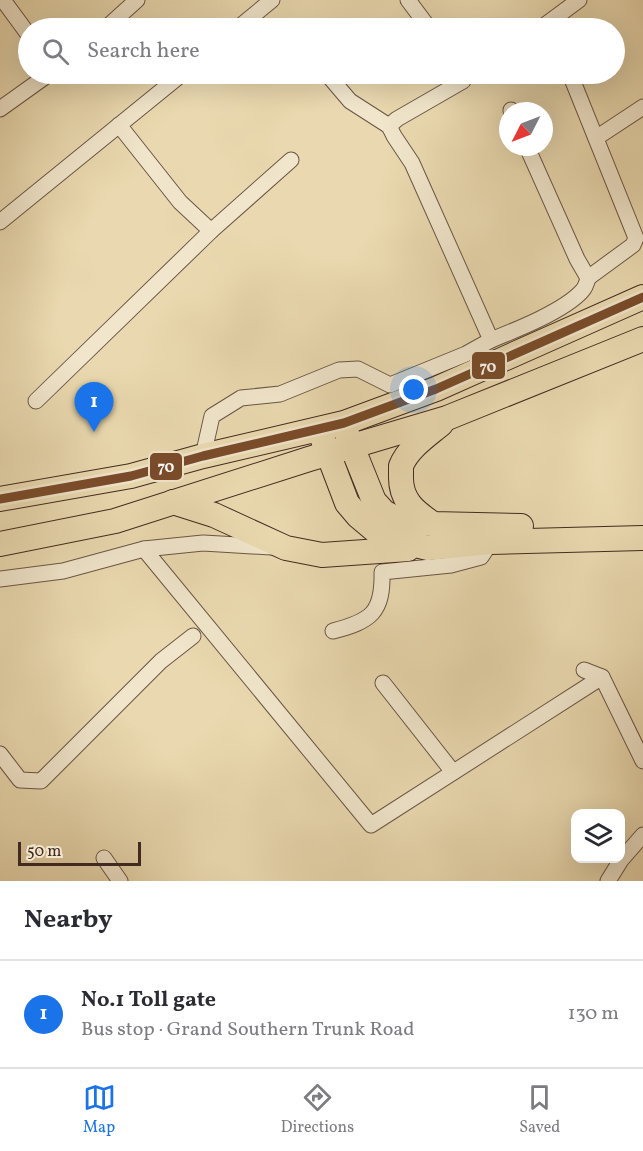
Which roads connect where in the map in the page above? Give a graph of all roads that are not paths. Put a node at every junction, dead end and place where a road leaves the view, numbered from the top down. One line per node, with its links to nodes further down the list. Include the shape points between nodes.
1 (3, 0): 10 (street)
2 (137, 0): 6 (street)
3 (272, 0): 7 (street)
4 (408, 0): 8 (street)
5 (579, 0): 9 (street)
6 (117, 18)
7 (250, 18)
8 (422, 18)
9 (555, 18)
10 (18, 20)
11 (35, 84): 17 (street)
12 (171, 84): 18 (street)
13 (336, 84): 19 (street, via 351,101)
14 (452, 84): 19 (street)
15 (574, 84): 20 (street)
16 (643, 107): 20 (street)
17 (0, 108)
18 (119, 126): 23 (street); 24 (street, via 180,202)
19 (389, 126): 28 (street, via 412,163)
20 (596, 138): 25 (street, via 636,238 633,245)
21 (531, 156): 25 (street)
22 (291, 160): 24 (street)
23 (0, 222)
24 (211, 231): 29 (street)
25 (588, 278): 28 (street, via 583,290 565,304)
26 (643, 297): 31 (highway, via 436,389)
27 (643, 339): 30 (highway)
28 (491, 340): 34 (street, via 390,385 358,369 339,370 280,394 241,398 212,416)
29 (36, 401)
30 (447, 418): 33 (highway); 39 (highway, via 414,448 401,466 400,483 406,501)
31 (344, 423): 32 (highway); 33 (highway)
32 (319, 430): 34 (highway); 35 (highway)
33 (352, 447): 35 (highway); 39 (highway, via 374,501 384,512 401,521)
34 (203, 456): 36 (highway, via 131,476)
35 (319, 456): 37 (highway); 44 (highway, via 358,516 383,537)
36 (0, 499)
37 (173, 502): 42 (highway, via 115,520); 43 (highway, via 213,515)
38 (643, 523): 39 (highway)
39 (433, 524)
40 (643, 538): 41 (highway)
41 (491, 542): 44 (highway); 47 (street, via 480,556 451,565 382,572 377,609 357,624)
42 (0, 544)
43 (286, 548): 44 (highway, via 322,555); 45 (street, via 203,543)
44 (428, 548)
45 (144, 549): 46 (street, via 63,571); 54 (street, via 371,825)
46 (0, 579)
47 (333, 631)
48 (193, 636): 52 (street, via 161,661 41,781 20,780)
49 (584, 670): 50 (street)
50 (602, 677): 53 (street); 54 (street)
51 (383, 683): 54 (street)
52 (0, 754)
53 (643, 761)
54 (453, 772)
55 (643, 835): 58 (street)
56 (104, 858): 57 (street)
57 (120, 881)
58 (608, 881)

